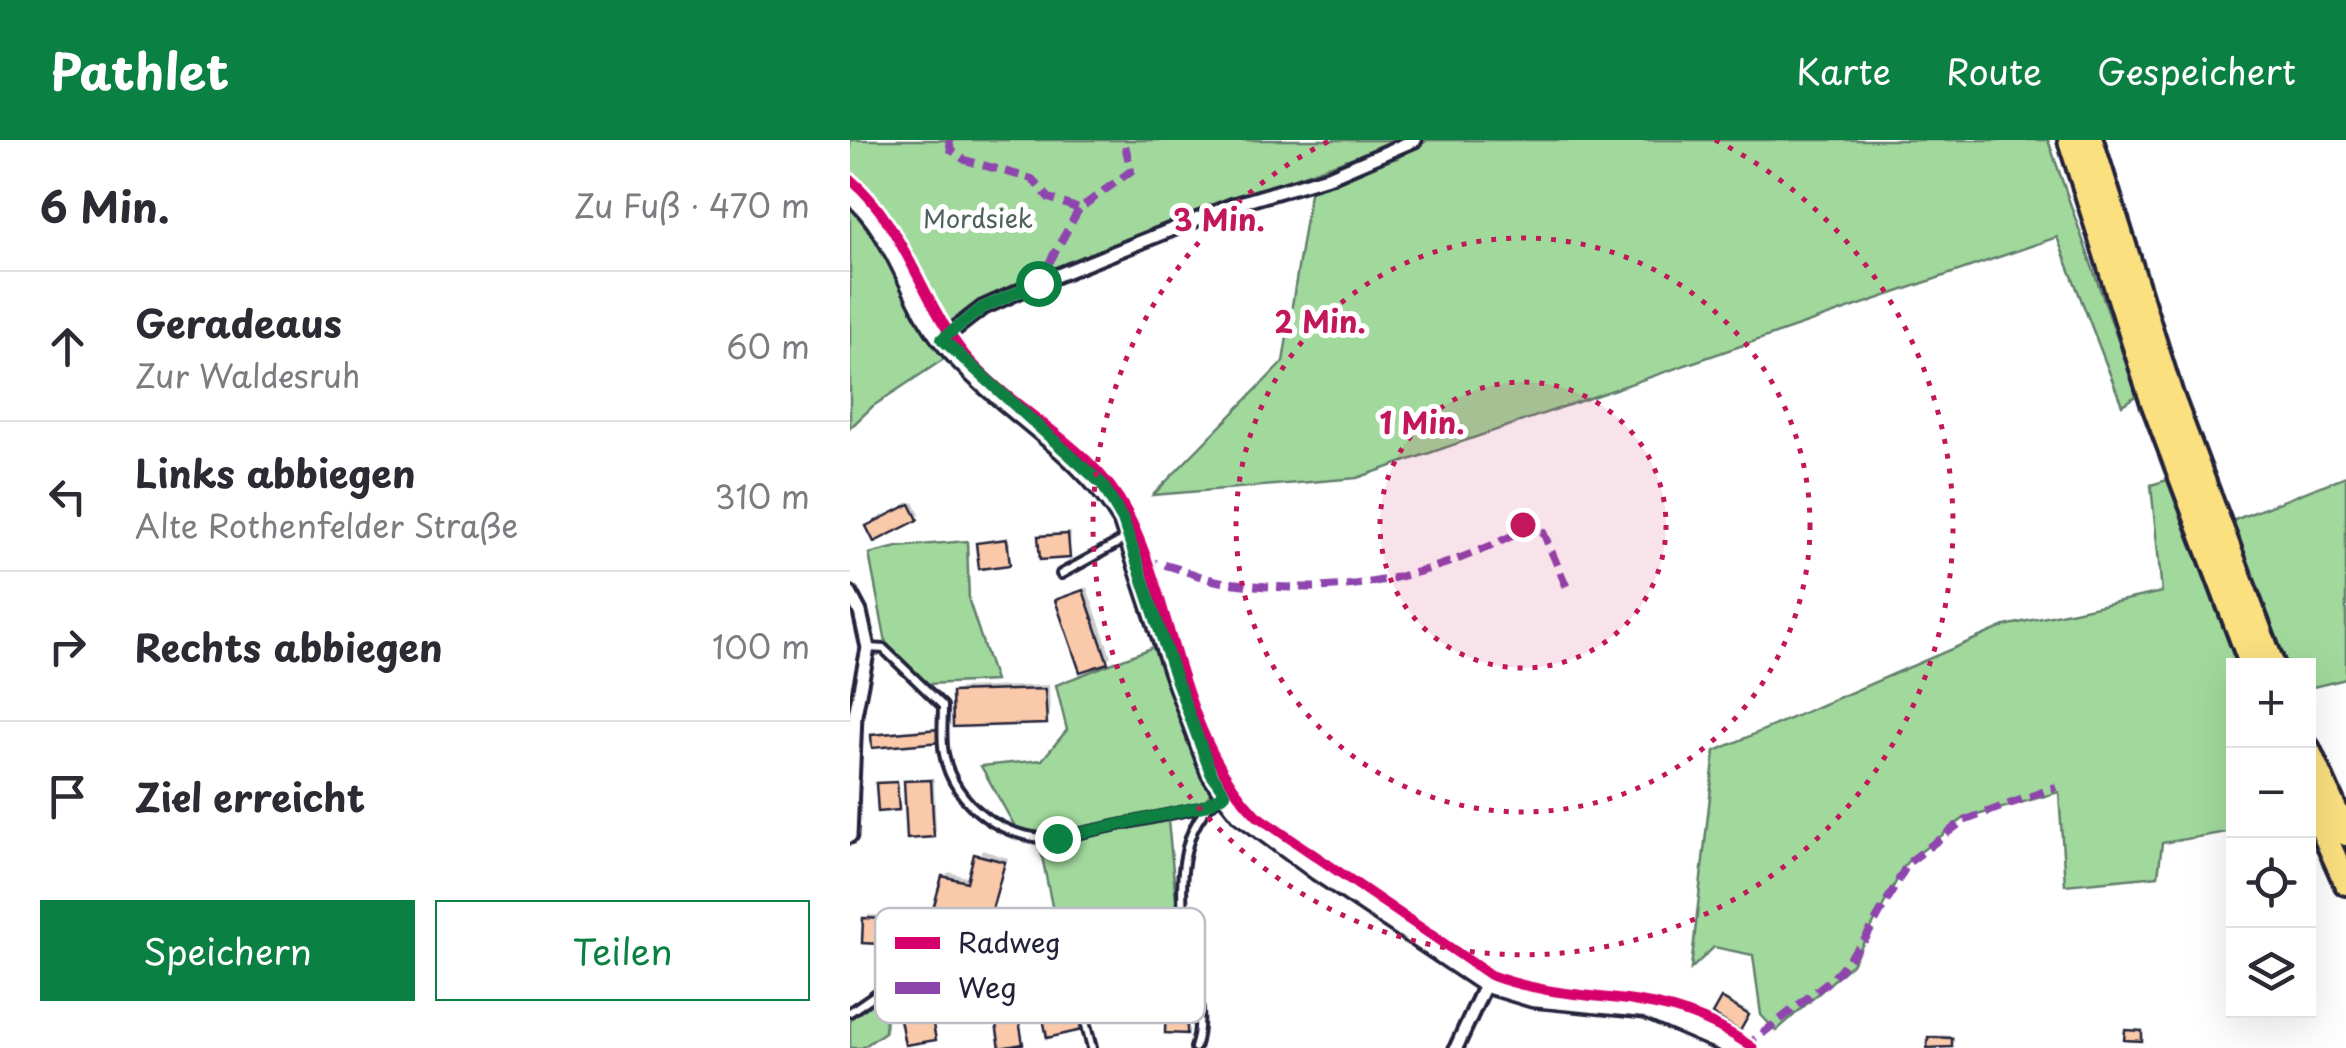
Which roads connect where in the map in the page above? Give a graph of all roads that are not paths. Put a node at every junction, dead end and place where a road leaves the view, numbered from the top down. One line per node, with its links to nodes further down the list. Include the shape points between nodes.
1 (1415, 140): 5 (street, via 1038,283 982,308)
2 (2070, 140): 10 (highway, via 2152,400)
3 (2091, 140): 11 (highway, via 2171,395)
4 (850, 193): 5 (street, via 874,218)
5 (942, 339): 6 (street, via 1102,484)
6 (1128, 537): 7 (lane); 13 (street, via 1206,758)
7 (1061, 574)
8 (850, 593): 9 (street)
9 (868, 648): 14 (lane, via 884,650 943,706 944,754 956,787 973,809 1000,825 1049,839); 17 (street, via 855,715)
10 (2249, 658)
11 (2270, 658)
12 (2316, 768): 16 (highway)
13 (1225, 794): 14 (lane); 20 (street, via 1241,814 1317,870)
14 (1204, 806): 19 (lane, via 1186,846)
15 (2316, 816): 18 (highway)
16 (2346, 834)
17 (850, 836)
18 (2346, 883)
19 (1186, 908)
20 (1486, 983): 27 (street); 28 (street, via 1532,997 1645,1008)
21 (875, 995): 22 (lane)
22 (850, 1012)
23 (1085, 1023): 25 (lane)
24 (1198, 1023): 26 (lane)
25 (1092, 1048)
26 (1195, 1048)
27 (1456, 1048)
28 (1738, 1048)

